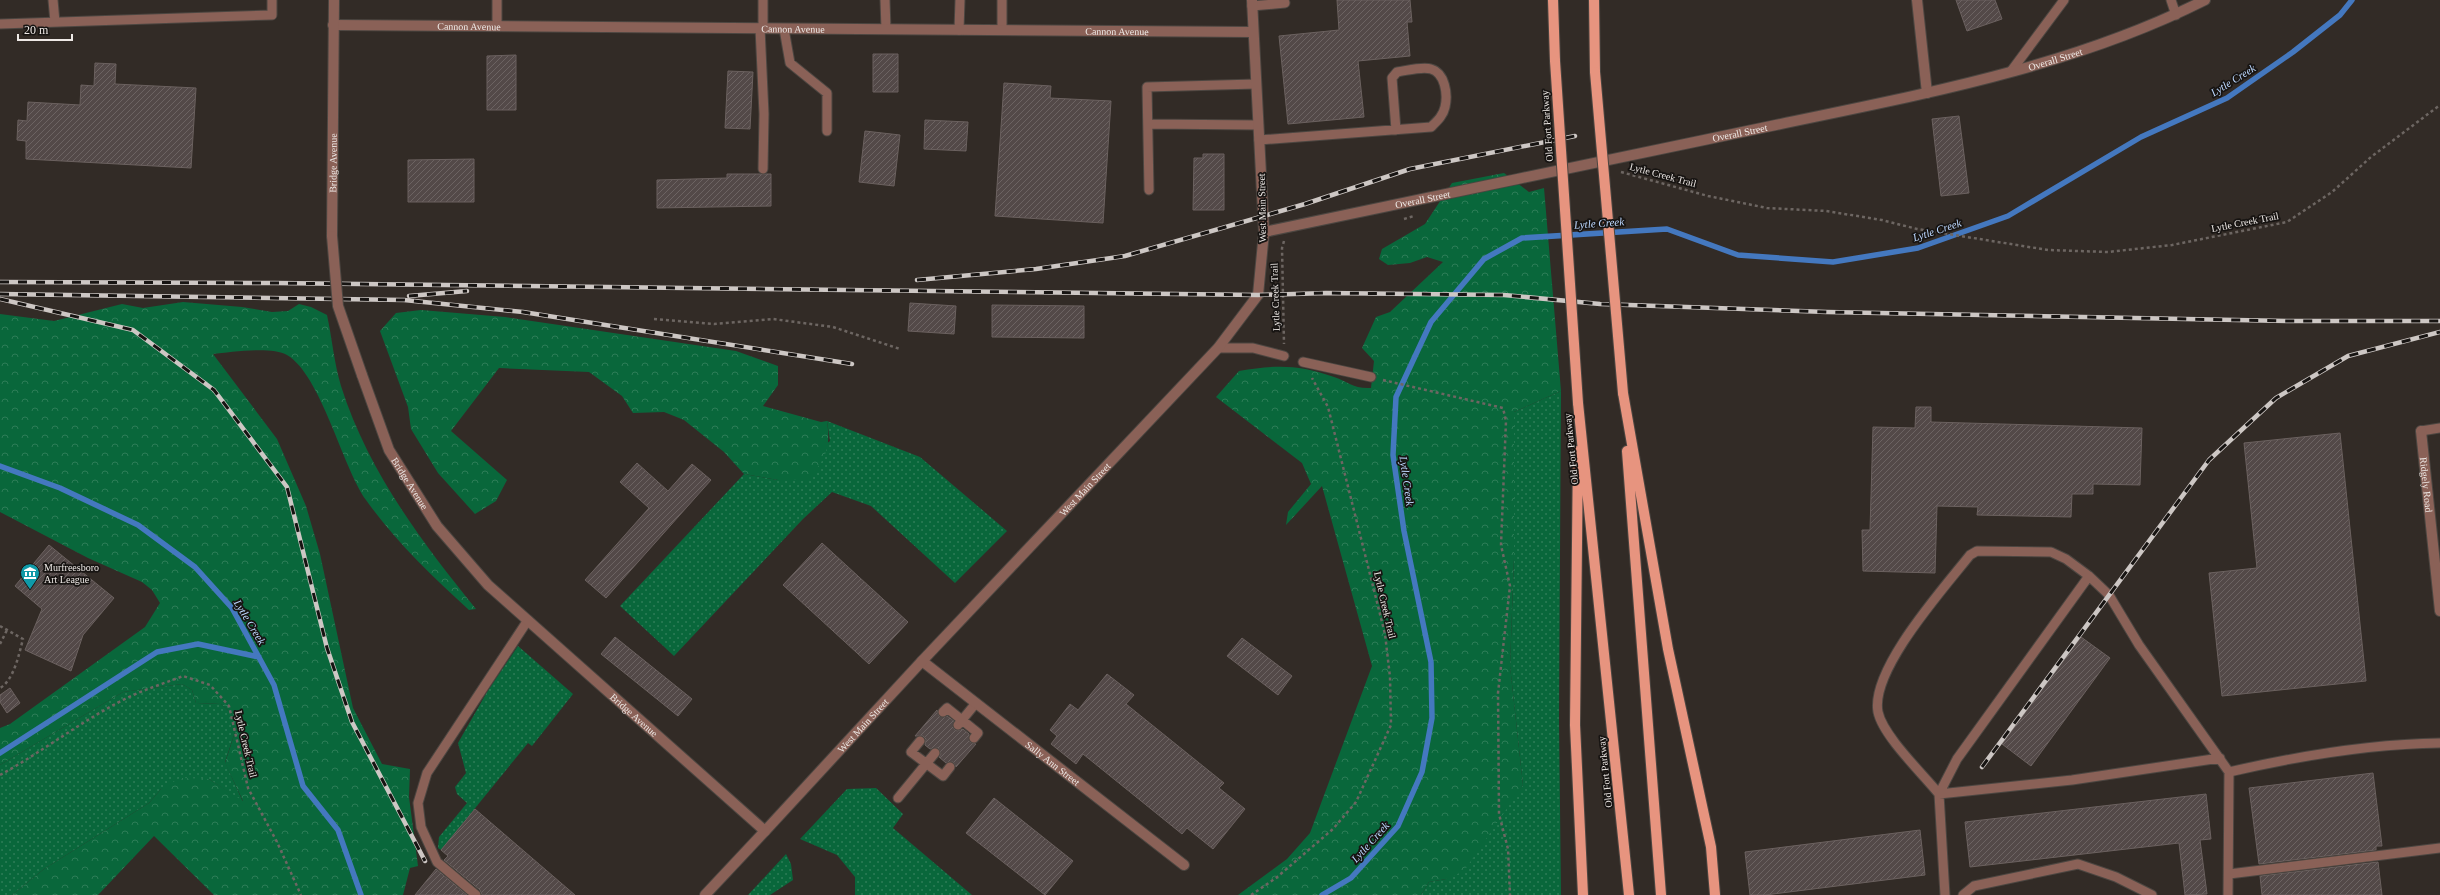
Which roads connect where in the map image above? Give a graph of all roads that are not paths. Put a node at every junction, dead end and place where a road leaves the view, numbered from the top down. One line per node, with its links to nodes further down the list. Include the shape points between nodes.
1 (53, 0): 18 (lane)
2 (272, 0): 18 (lane, via 272,15)
3 (334, 0): 20 (street, Bridge Avenue)
4 (497, 0): 21 (lane)
5 (764, 0): 22 (lane)
6 (885, 0): 24 (lane)
7 (960, 0): 25 (lane)
8 (1002, 0): 26 (lane)
9 (1284, 0): 16 (lane, via 1285,3)
10 (1553, 0): 44 (main road, Old Fort Parkway, bridge)
11 (1594, 0): 43 (main road, bridge, via 1595,72)
12 (1917, 0): 30 (street)
13 (2064, 0): 28 (lane)
14 (2171, 0): 17 (lane)
15 (2205, 0): 17 (street, Overall Street)
16 (1252, 3): 27 (street, West Main Street)
17 (2176, 15): 28 (street, Overall Street, via 2061,58)
18 (54, 22): 19 (lane)
19 (0, 24)
20 (334, 25): 21 (street, Cannon Avenue); 49 (street, Bridge Avenue, bridge, via 332,236 338,306 389,450 436,526 488,585)
21 (497, 26): 22 (street, Cannon Avenue)
22 (761, 28): 23 (street, Cannon Avenue); 36 (lane)
23 (784, 28): 24 (street, Cannon Avenue); 34 (lane, via 790,63 827,93)
24 (886, 29): 25 (street, Cannon Avenue)
25 (959, 30): 26 (street, Cannon Avenue)
26 (1002, 30): 27 (street, Cannon Avenue)
27 (1253, 32): 29 (street, West Main Street)
28 (2012, 70): 30 (street, Overall Street)
29 (1256, 84): 31 (lane, via 1147,87); 32 (street, West Main Street)
30 (1927, 93): 38 (street, Overall Street)
31 (1148, 124): 32 (lane); 37 (lane)
32 (1258, 126): 35 (street, West Main Street)
33 (1396, 130): 33 (lane, via 1431,127 1441,117 1445,106 1443,79 1437,71 1429,68 1397,72 1392,78); 35 (lane)
34 (827, 131)
35 (1259, 140): 38 (street, West Main Street)
36 (763, 169)
37 (1149, 190)
38 (1264, 232): 39 (street, West Main Street, via 1258,295)
39 (1218, 348): 40 (lane, via 1253,348); 50 (street, West Main Street)
40 (1284, 356)
41 (1303, 362): 42 (lane)
42 (1371, 377)
43 (1623, 393): 72 (main road); 73 (main road, via 1668,649 1710,840)
44 (1578, 403): 70 (main road, via 1575,725); 71 (main road, Old Fort Parkway)
45 (2440, 428): 46 (lane)
46 (2421, 431): 48 (street, Ridgely Road)
47 (2089, 576): 58 (lane, via 2109,595 2139,645); 62 (lane, via 1957,759); 62 (lane, via 2066,559 2051,552 1977,551 1970,555 1897,650 1877,696 1878,713 1888,733)
48 (2440, 611)
49 (528, 620): 64 (street, Bridge Avenue); 68 (lane, via 427,773 418,803 421,827 437,862)
50 (922, 661): 51 (street, Sally Ann Street); 64 (street, West Main Street)
51 (976, 703): 53 (lane); 66 (street, Sally Ann Street)
52 (943, 712): 53 (lane, via 947,708)
53 (960, 722): 54 (lane, via 978,733)
54 (974, 738)
55 (920, 741): 59 (lane, via 911,752)
56 (2440, 743): 61 (lane, via 2404,744 2283,760)
57 (935, 754): 59 (lane)
58 (2220, 758): 61 (lane); 62 (lane, via 2072,780)
59 (927, 764): 60 (lane, via 943,776); 63 (lane)
60 (950, 767)
61 (2229, 772): 67 (lane)
62 (1940, 794): 74 (lane)
63 (898, 798)
64 (765, 831): 69 (street, West Main Street)
65 (2440, 848): 67 (lane)
66 (1184, 866)
67 (2229, 874): 77 (lane)
68 (476, 895)
69 (705, 895)
70 (1583, 895)
71 (1629, 895)
72 (1661, 895)
73 (1715, 895)
74 (1945, 895)
75 (1963, 895): 76 (lane, via 1974,886 2078,864 2116,877)
76 (2152, 895)
77 (2228, 895)

